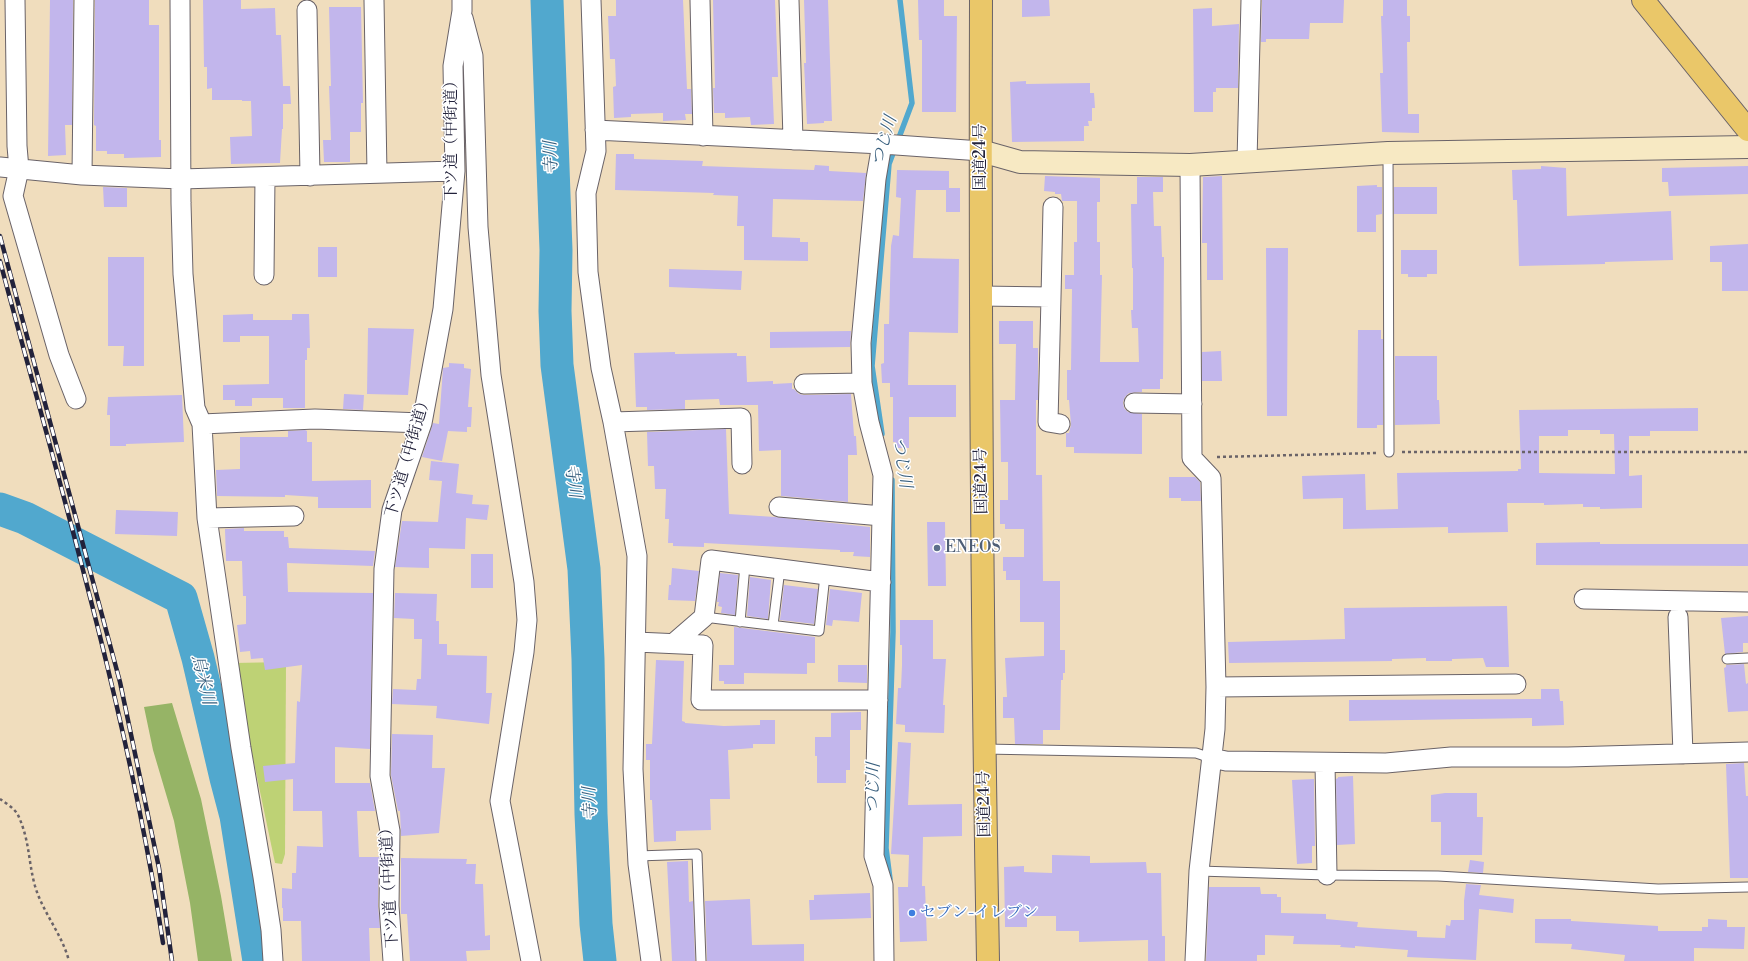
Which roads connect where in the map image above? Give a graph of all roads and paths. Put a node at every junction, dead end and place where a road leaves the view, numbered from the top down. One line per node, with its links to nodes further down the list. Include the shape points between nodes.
1 (15, 0): 24 (street)
2 (84, 0): 27 (street)
3 (180, 0): 30 (street)
4 (374, 0): 26 (street)
5 (591, 0): 13 (street)
6 (700, 0): 15 (street)
7 (789, 0): 16 (street)
8 (981, 0): 19 (main road, 国道24号)
9 (1251, 0): 21 (street)
10 (1643, 0): 14 (main road)
11 (462, 6): 25 (street, 下ツ道（中街道）, via 452,66); 82 (street, via 473,56 478,227 490,368 524,582 527,620 500,801)
12 (307, 10): 28 (street)
13 (595, 130): 15 (street); 40 (street, via 596,151 586,193 588,272 601,368)
14 (1748, 130)
15 (703, 136): 16 (street)
16 (793, 140): 17 (street)
17 (892, 145): 19 (street); 35 (street, via 876,179 861,343)
18 (1748, 148): 20 (street)
19 (981, 151): 22 (street, via 1020,162); 33 (main road, 国道24号)
20 (1388, 153): 21 (street); 44 (lane)
21 (1247, 161): 22 (street)
22 (1190, 165): 39 (street)
23 (0, 167): 24 (street)
24 (19, 169): 27 (street); 37 (street, via 13,196 59,355)
25 (455, 171): 26 (street); 41 (street, 下ツ道（中街道）, via 443,309)
26 (377, 173): 28 (street)
27 (82, 175): 30 (street)
28 (310, 176): 29 (street)
29 (265, 177): 30 (street); 32 (street)
30 (181, 180): 42 (street, via 183,274 195,408)
31 (1053, 207): 34 (street)
32 (264, 275)
33 (980, 296): 34 (street); 69 (main road, 国道24号)
34 (1051, 297): 43 (street, via 1048,422)
35 (862, 383): 36 (street); 50 (street, via 883,475)
36 (804, 384)
37 (76, 399)
38 (1134, 403): 39 (street)
39 (1192, 404): 46 (street)
40 (613, 422): 47 (street, via 741,418); 62 (street, via 637,556)
41 (422, 423): 42 (street, via 315,419); 81 (street, 下ツ道（中街道）, via 392,510 384,569 380,776 390,831 389,906)
42 (202, 424): 51 (street)
43 (1060, 424)
44 (1389, 452): 45 (path); 46 (path)
45 (1748, 452)
46 (1192, 458): 67 (street, via 1211,478)
47 (742, 464)
48 (779, 507): 50 (street)
49 (294, 516): 51 (street)
50 (882, 516): 55 (street)
51 (207, 518): 80 (street, via 271,930)
52 (746, 565): 53 (street); 58 (street, via 711,560); 60 (lane)
53 (780, 569): 54 (street); 61 (lane)
54 (825, 575): 55 (street); 61 (lane, via 819,631)
55 (881, 582): 68 (street)
56 (1584, 599): 57 (street)
57 (1748, 602)
58 (704, 617): 60 (lane); 63 (street)
59 (1678, 617): 71 (street)
60 (740, 622): 61 (lane)
61 (773, 625)
62 (636, 642): 63 (street); 75 (street, via 632,769)
63 (674, 643): 68 (street, via 703,645 701,700)
64 (1748, 658): 65 (lane)
65 (1727, 659)
66 (1516, 684): 67 (street)
67 (1216, 687): 72 (street)
68 (878, 700): 85 (street, via 874,856 883,885)
69 (984, 749): 72 (lane, via 1196,754); 86 (main road, 国道24号)
70 (1748, 752): 71 (street)
71 (1683, 754): 73 (street, via 1451,757 1386,763)
72 (1211, 758): 73 (street, via 1226,761); 76 (street)
73 (1325, 763): 77 (street)
74 (0, 799): 79 (path, via 17,813 26,834 35,886 45,910 66,946)
75 (637, 856): 83 (street); 84 (lane, via 697,854)
76 (1199, 871): 77 (lane); 87 (street)
77 (1327, 875): 78 (lane, via 1438,876 1658,889)
78 (1748, 887)
79 (69, 961)
80 (272, 961)
81 (393, 961)
82 (531, 961)
83 (651, 961)
84 (702, 961)
85 (884, 961)
86 (988, 961)
87 (1195, 961)

